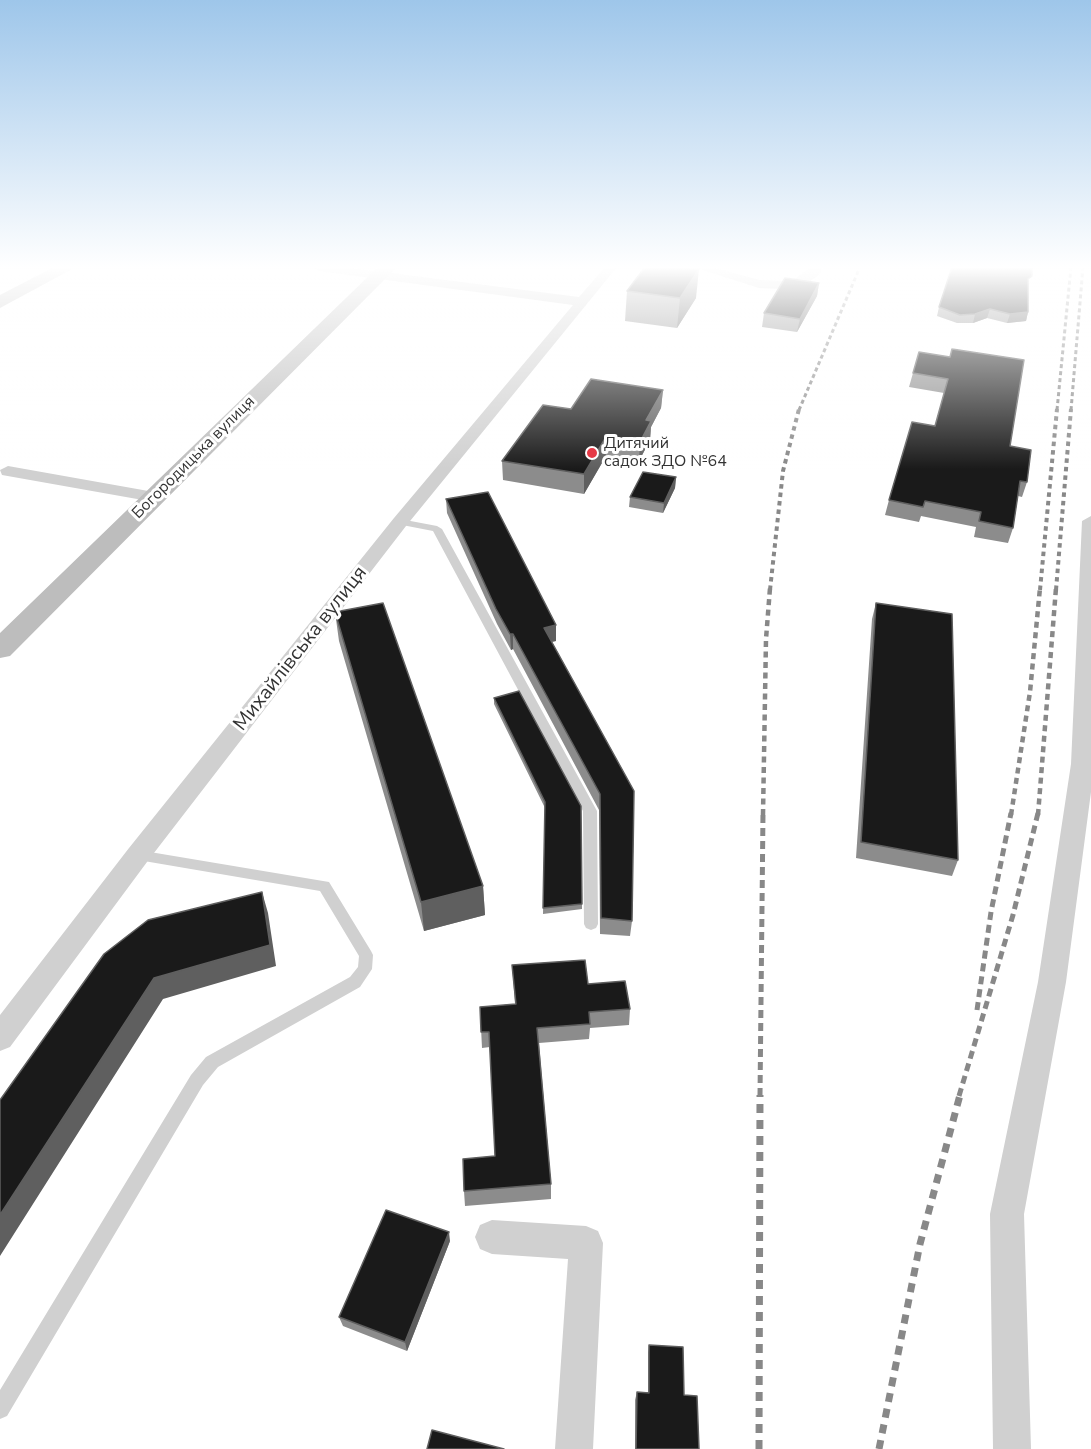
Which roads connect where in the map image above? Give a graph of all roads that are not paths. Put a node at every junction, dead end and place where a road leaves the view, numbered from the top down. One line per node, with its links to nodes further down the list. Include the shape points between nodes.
1 (319, 335): 4 (street, Богородицька вулиця)
2 (556, 335): 6 (street, Михайлівська вулиця)
3 (8, 471): 4 (street)
4 (154, 497): 7 (street, Богородицька вулиця)
5 (1091, 521): 14 (street, via 1083,764 1052,982 1007,1214)
6 (400, 522): 8 (street, Михайлівська вулиця); 9 (lane, via 437,529 590,811)
7 (0, 649)
8 (138, 855): 10 (street, Михайлівська вулиця); 12 (lane, via 324,886 366,956 365,969 355,982 213,1062 197,1080)
9 (591, 924)
10 (0, 1038)
11 (492, 1237): 13 (street, via 586,1243)
12 (0, 1409)
13 (574, 1449)
14 (1012, 1449)

